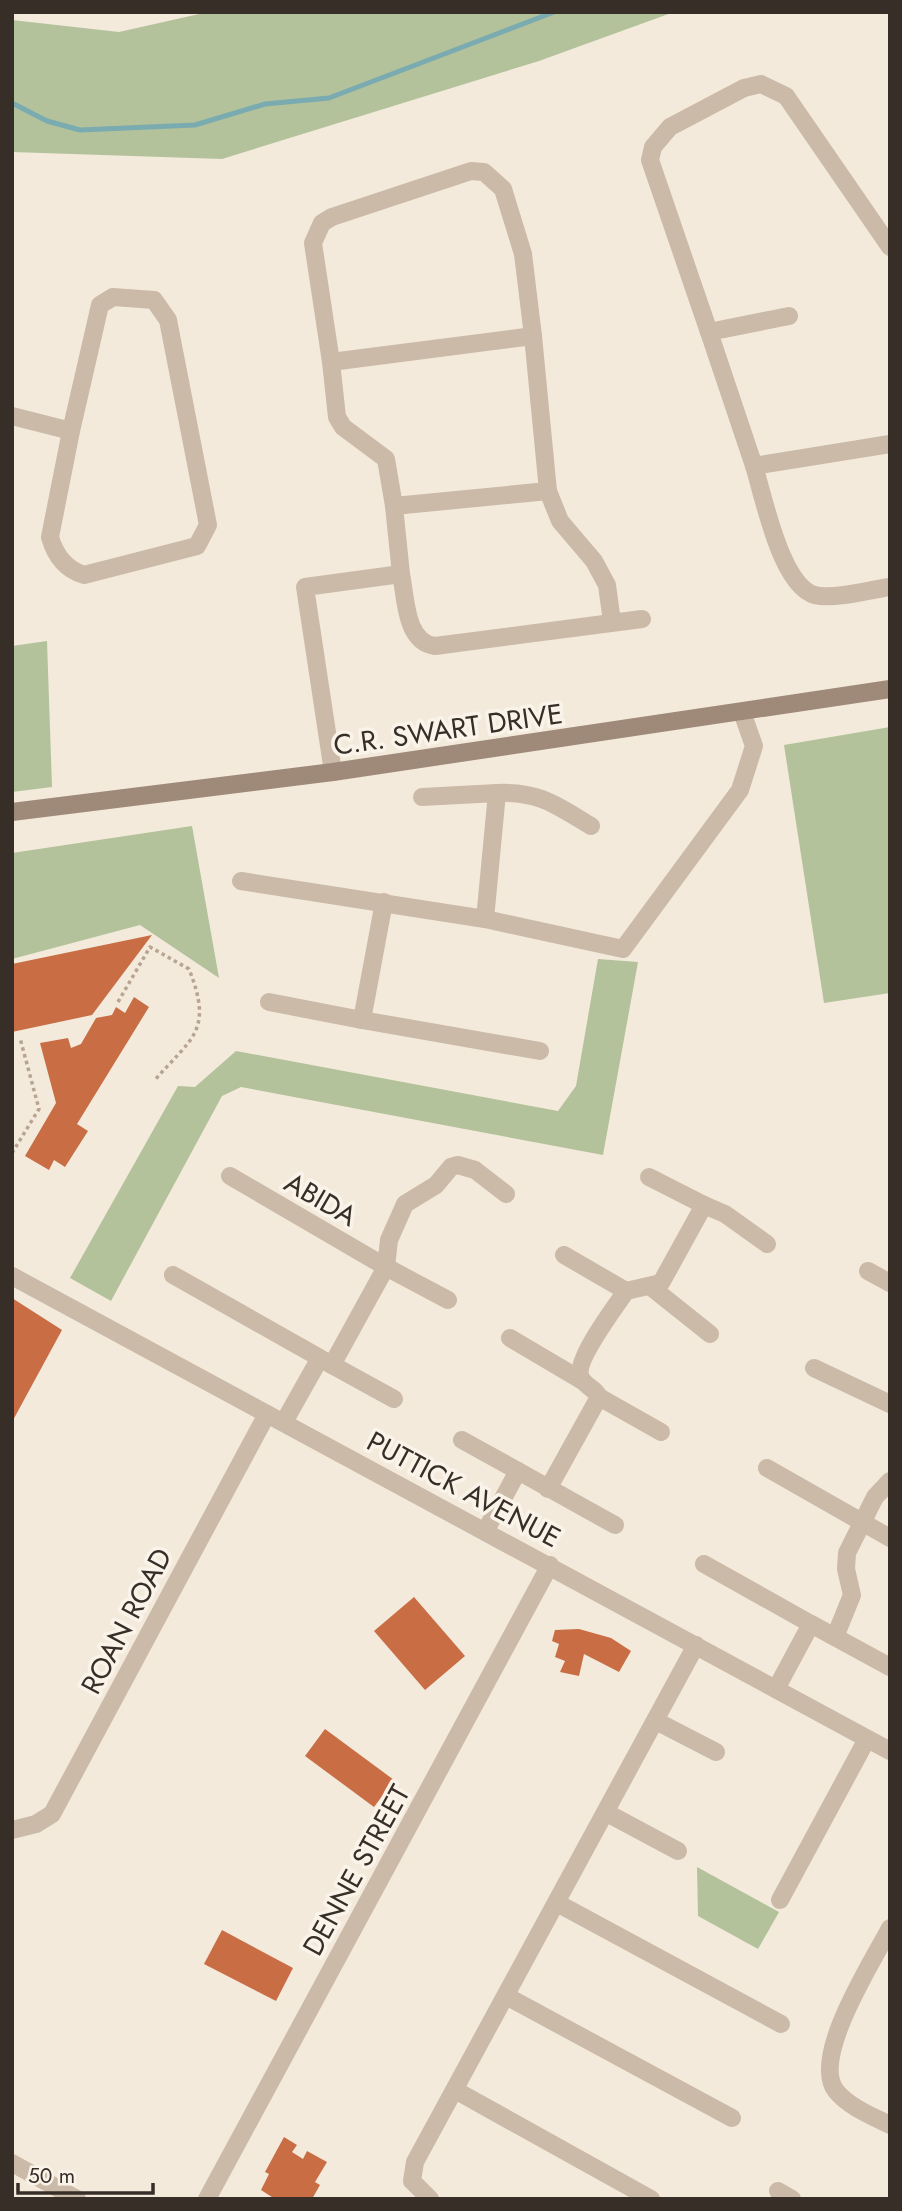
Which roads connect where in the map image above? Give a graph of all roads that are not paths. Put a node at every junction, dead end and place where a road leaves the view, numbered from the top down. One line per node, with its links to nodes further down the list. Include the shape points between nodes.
1 (890, 247): 3 (street, via 786,96 761,84 744,88 670,127 653,147 650,160)
2 (789, 316): 3 (street)
3 (709, 332): 9 (street)
4 (533, 336): 5 (street); 5 (street, via 523,254 503,189 484,172 471,171 322,223 313,243); 10 (street)
5 (331, 362): 11 (street, via 337,417 343,427 386,459)
6 (12, 416): 7 (street)
7 (72, 430): 7 (street, via 100,305 113,297 154,300 168,320 208,525 203,540 197,546 84,575 70,569 53,549 50,537)
8 (890, 444): 9 (street)
9 (754, 466): 13 (street, via 787,570 800,587 819,596)
10 (548, 491): 11 (street); 15 (street, via 560,521 594,561 607,585)
11 (394, 506): 12 (street)
12 (401, 574): 15 (street, via 414,634 425,645); 18 (street, via 305,587)
13 (890, 587)
14 (642, 619): 15 (street)
15 (612, 622)
16 (890, 689): 17 (street, C.R. SWART DRIVE)
17 (743, 712): 18 (street, C.R. SWART DRIVE); 25 (street, via 754,746 740,790 623,949)
18 (333, 772): 21 (street, C.R. SWART DRIVE)
19 (497, 793): 20 (street); 22 (street, via 545,798); 25 (street)
20 (422, 797)
21 (12, 812)
22 (590, 826)
23 (240, 881): 24 (street)
24 (384, 902): 25 (street); 27 (street)
25 (485, 919)
26 (268, 1002): 27 (street)
27 (362, 1020): 28 (street)
28 (540, 1051)
29 (230, 1176): 35 (street, ABIDA)
30 (649, 1178): 32 (street)
31 (506, 1194): 35 (street, ABIDA, via 475,1170 451,1167 436,1185 405,1204 389,1240)
32 (704, 1205): 33 (street); 40 (street, via 661,1283)
33 (767, 1244)
34 (564, 1255): 41 (street)
35 (386, 1267): 42 (street, ABIDA); 45 (street, ABIDA)
36 (868, 1271): 39 (street)
37 (173, 1275): 45 (street)
38 (12, 1276): 51 (street, PUTTICK AVENUE)
39 (890, 1283)
40 (651, 1287): 41 (street); 43 (street)
41 (626, 1291): 47 (street, via 585,1354)
42 (448, 1300)
43 (710, 1334)
44 (510, 1338): 47 (street)
45 (326, 1362): 49 (street); 52 (street, ABIDA)
46 (814, 1368): 50 (street)
47 (581, 1380): 48 (street)
48 (600, 1397): 53 (street); 58 (street)
49 (394, 1399)
50 (890, 1404)
51 (267, 1414): 52 (street, PUTTICK AVENUE); 75 (street, ROAN ROAD, via 52,1814)
52 (284, 1422): 61 (street, PUTTICK AVENUE)
53 (661, 1432)
54 (462, 1440): 56 (street)
55 (766, 1468): 59 (street)
56 (517, 1471): 58 (street); 61 (street)
57 (890, 1481): 59 (street, via 875,1497)
58 (548, 1489): 60 (street)
59 (863, 1523): 62 (street); 66 (street, via 847,1553 852,1595)
60 (615, 1525)
61 (486, 1530): 64 (street, PUTTICK AVENUE)
62 (890, 1538)
63 (704, 1564): 65 (street)
64 (550, 1565): 67 (street, PUTTICK AVENUE); 87 (street, DENNE STREET)
65 (811, 1624): 66 (street); 69 (street)
66 (835, 1637): 68 (street)
67 (696, 1645): 69 (street, PUTTICK AVENUE); 70 (street)
68 (890, 1667)
69 (776, 1689): 71 (street, PUTTICK AVENUE)
70 (656, 1721): 73 (street); 74 (street)
71 (867, 1739): 72 (street, PUTTICK AVENUE); 77 (street)
72 (890, 1751)
73 (716, 1752)
74 (607, 1813): 76 (street); 78 (street)
75 (12, 1830)
76 (678, 1851)
77 (779, 1900)
78 (557, 1903): 80 (street); 81 (street)
79 (890, 1928): 84 (street, via 844,2016 828,2070 835,2090 845,2100)
80 (506, 1996): 82 (street); 83 (street)
81 (781, 2024)
82 (455, 2090): 88 (street, via 412,2169 412,2181); 89 (street)
83 (732, 2118)
84 (890, 2126)
85 (12, 2163): 86 (street)
86 (77, 2199)
87 (207, 2199)
88 (430, 2199)
89 (651, 2199)

